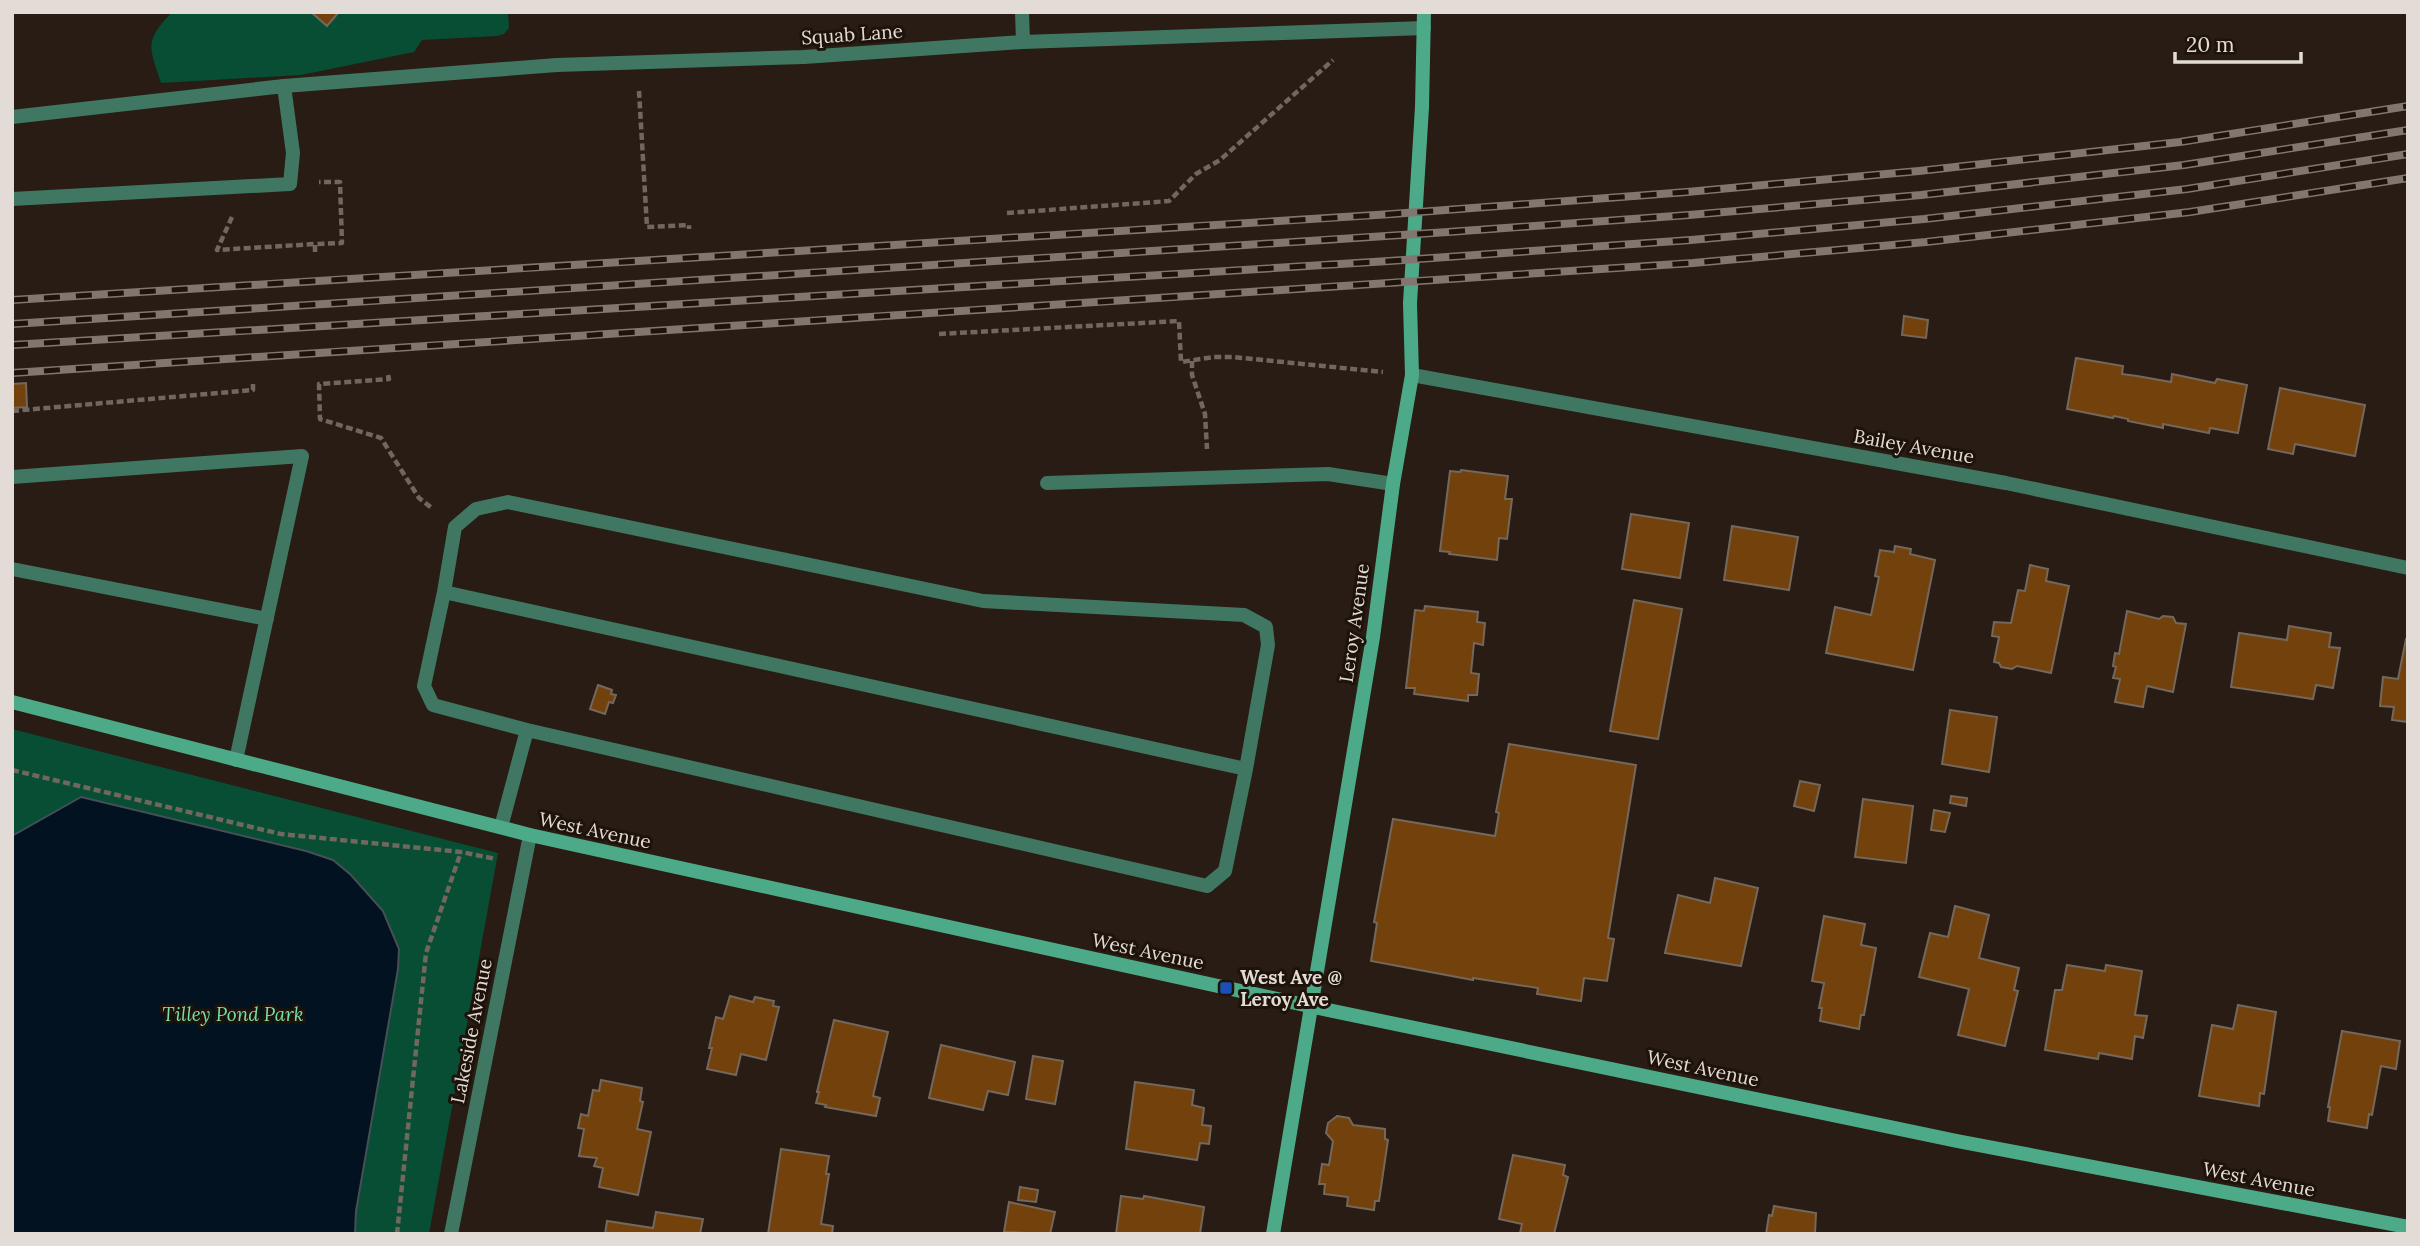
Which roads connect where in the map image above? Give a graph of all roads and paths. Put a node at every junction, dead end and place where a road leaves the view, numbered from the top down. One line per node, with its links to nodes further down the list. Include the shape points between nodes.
1 (1022, 12): 5 (street)
2 (1424, 12): 3 (main road, Leroy Avenue)
3 (1424, 28): 4 (street, Squab Lane); 19 (main road, Leroy Avenue, via 1410,303)
4 (1338, 31): 5 (street, Squab Lane); 12 (path, via 1333,62 1169,201)
5 (1023, 42): 6 (street, Squab Lane, via 804,57)
6 (637, 62): 7 (street, Squab Lane); 13 (path, via 647,227 689,225)
7 (284, 86): 8 (street, Squab Lane); 9 (street, via 293,153)
8 (12, 117)
9 (290, 184): 10 (street); 14 (path, via 340,182 342,243)
10 (247, 186): 11 (street); 14 (path, via 217,250)
11 (12, 199)
12 (1007, 213)
13 (689, 229)
14 (315, 244): 15 (path)
15 (315, 252)
16 (939, 334): 17 (path, via 1179,321 1181,362)
17 (1192, 362): 19 (path, via 1233,357); 23 (path, via 1205,414)
18 (388, 375): 24 (path, via 388,379 319,384 320,419 381,438)
19 (1412, 375): 26 (main road, Leroy Avenue); 27 (street, Bailey Avenue, via 2006,483)
20 (253, 384): 21 (path, via 253,390)
21 (12, 411)
22 (12, 477): 30 (street, via 302,456)
23 (1208, 478): 25 (street); 26 (street, via 1328,474)
24 (411, 484)
25 (1047, 484)
26 (1393, 484): 40 (main road, Leroy Avenue, via 1373,637)
27 (2408, 568)
28 (12, 569): 30 (street)
29 (443, 592): 32 (street, via 424,686 433,705); 35 (street); 35 (street, via 455,527 476,509 508,502 983,601 1244,615 1266,628 1268,645)
30 (267, 619): 33 (street)
31 (12, 702): 33 (main road, West Avenue)
32 (527, 730): 35 (street, via 1207,886 1225,871); 36 (street)
33 (236, 760): 36 (main road, West Avenue)
34 (12, 769): 38 (path, via 281,834)
35 (1246, 769)
36 (501, 827): 37 (main road, West Avenue)
37 (530, 835): 39 (street, Lakeside Avenue); 40 (main road, West Avenue)
38 (461, 852): 39 (path); 42 (path, via 426,953)
39 (524, 866): 43 (street, Lakeside Avenue)
40 (1309, 1006): 41 (main road, West Avenue, via 1957,1141); 44 (main road, Leroy Avenue)
41 (2408, 1227)
42 (397, 1234)
43 (451, 1234)
44 (1273, 1234)

